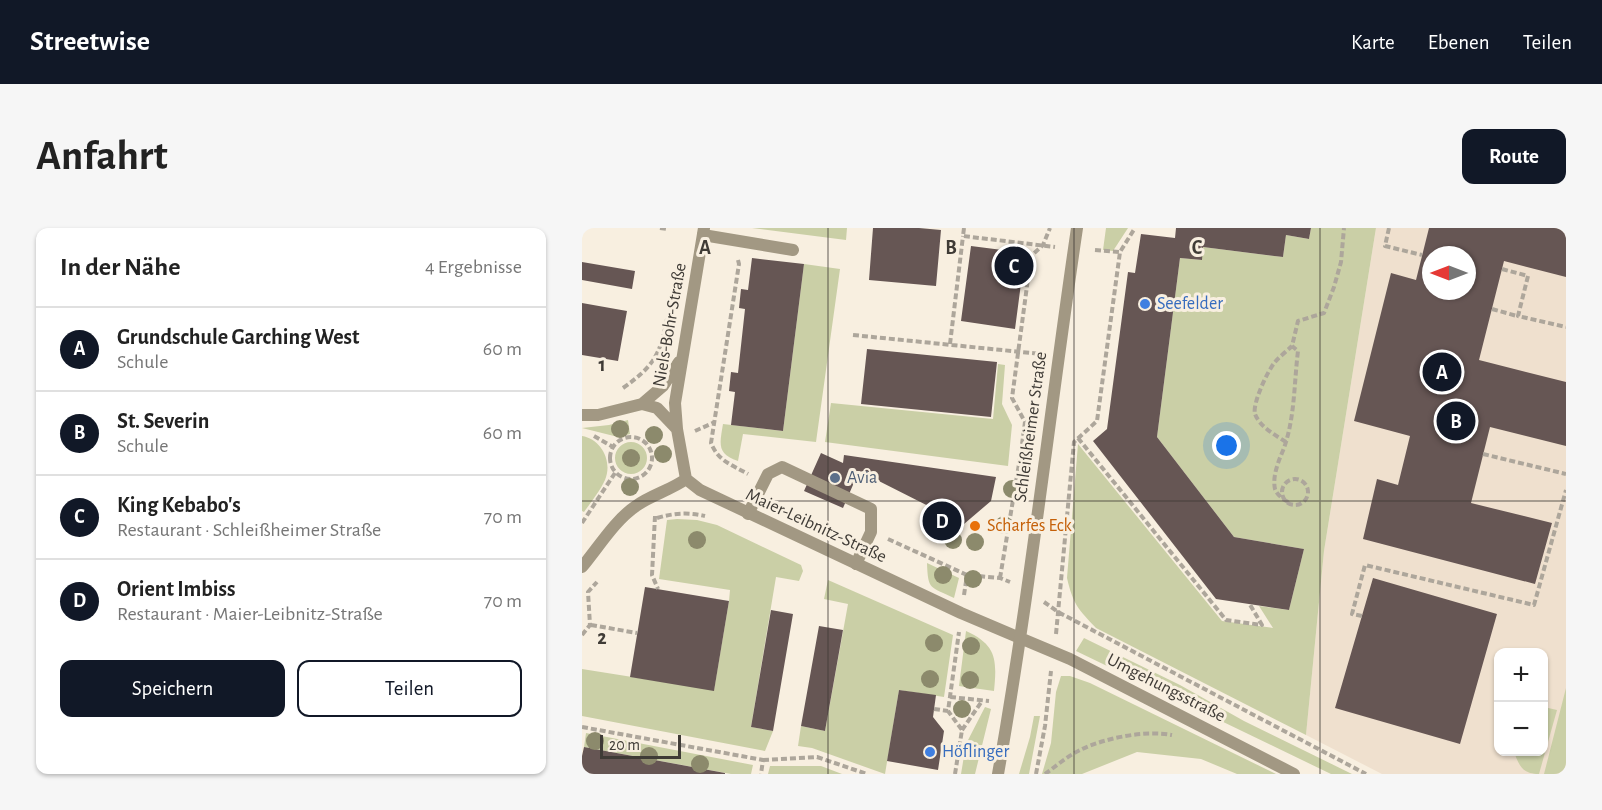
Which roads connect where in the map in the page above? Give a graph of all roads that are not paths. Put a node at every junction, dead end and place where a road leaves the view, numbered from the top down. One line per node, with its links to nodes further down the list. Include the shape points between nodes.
1 (1077, 228): 12 (street, Schleißheimer Straße)
2 (704, 232): 3 (street); 4 (street, Niels-Bohr-Straße)
3 (793, 250)
4 (681, 359): 5 (street, via 663,386); 7 (street, Niels-Bohr-Straße)
5 (642, 404): 6 (street, via 598,416); 7 (street, via 657,408)
6 (582, 415)
7 (676, 429): 8 (street)
8 (686, 479): 9 (street, Maier-Leibnitz-Straße); 11 (street, via 636,506)
9 (748, 514): 10 (street, Maier-Leibnitz-Straße); 10 (street, via 768,474 782,467 871,509 872,532)
10 (856, 564): 12 (street, Maier-Leibnitz-Straße)
11 (582, 567)
12 (1020, 638): 13 (street, Schleißheimer Straße); 14 (street, Umgehungsstraße, via 1070,659)
13 (998, 774)
14 (1294, 774)

